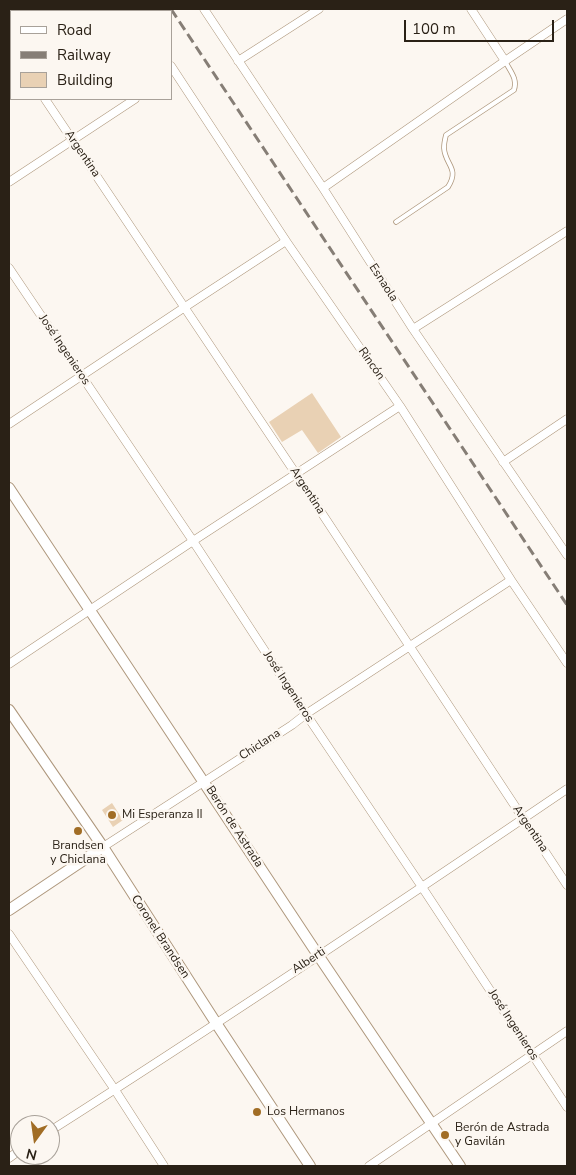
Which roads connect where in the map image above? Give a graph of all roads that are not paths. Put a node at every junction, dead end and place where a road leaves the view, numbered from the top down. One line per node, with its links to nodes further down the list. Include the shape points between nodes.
1 (204, 9): 5 (street, Esnaola)
2 (319, 9): 5 (street)
3 (471, 9): 6 (street)
4 (567, 20): 6 (street)
5 (238, 61): 12 (street, Esnaola)
6 (504, 61): 12 (street); 13 (lane, via 515,79 514,90 446,135 444,149 453,179 448,187)
7 (172, 71): 15 (street, Rincón)
8 (46, 100): 10 (street, Argentina)
9 (133, 100): 10 (street)
10 (72, 140): 11 (street); 17 (street, Argentina)
11 (9, 182)
12 (323, 188): 18 (street, Esnaola)
13 (396, 222)
14 (567, 231): 18 (street)
15 (286, 241): 17 (street); 20 (street, Rincón)
16 (9, 268): 19 (street, José Ingenieros)
17 (185, 307): 19 (street); 24 (street, Argentina)
18 (413, 330): 23 (street, Esnaola)
19 (81, 376): 22 (street); 26 (street, José Ingenieros)
20 (400, 406): 24 (street); 28 (street, Rincón)
21 (567, 418): 23 (street)
22 (9, 424)
23 (503, 462): 27 (street, Esnaola)
24 (296, 474): 26 (street); 30 (street, Argentina)
25 (9, 488): 29 (street, Berón de Astrada)
26 (193, 541): 29 (street); 34 (street, José Ingenieros)
27 (567, 555)
28 (511, 580): 30 (street, Chiclana); 31 (street, Rincón)
29 (90, 610): 32 (street); 35 (street, Berón de Astrada)
30 (409, 646): 34 (street, Chiclana); 37 (street, Argentina)
31 (567, 663)
32 (9, 664)
33 (9, 710): 38 (street, Coronel Brandsen)
34 (306, 714): 35 (street, Chiclana); 40 (street, José Ingenieros)
35 (204, 782): 38 (street, Chiclana); 43 (street, Berón de Astrada)
36 (567, 789): 37 (street, Alberti)
37 (523, 819): 39 (street, Argentina); 40 (street, Alberti)
38 (103, 847): 41 (street, Chiclana); 44 (street, Coronel Brandsen)
39 (567, 885)
40 (422, 887): 43 (street, Alberti); 46 (street, José Ingenieros)
41 (9, 910)
42 (9, 934): 47 (street)
43 (318, 956): 44 (street, Alberti); 49 (street, Berón de Astrada)
44 (216, 1023): 47 (street, Alberti); 52 (street, Coronel Brandsen)
45 (567, 1031): 46 (street)
46 (532, 1054): 48 (street, José Ingenieros); 49 (street)
47 (115, 1090): 50 (street, Alberti); 51 (street)
48 (567, 1107)
49 (432, 1123): 53 (street); 54 (street, Berón de Astrada)
50 (60, 1125)
51 (164, 1166)
52 (310, 1166)
53 (368, 1166)
54 (460, 1166)

